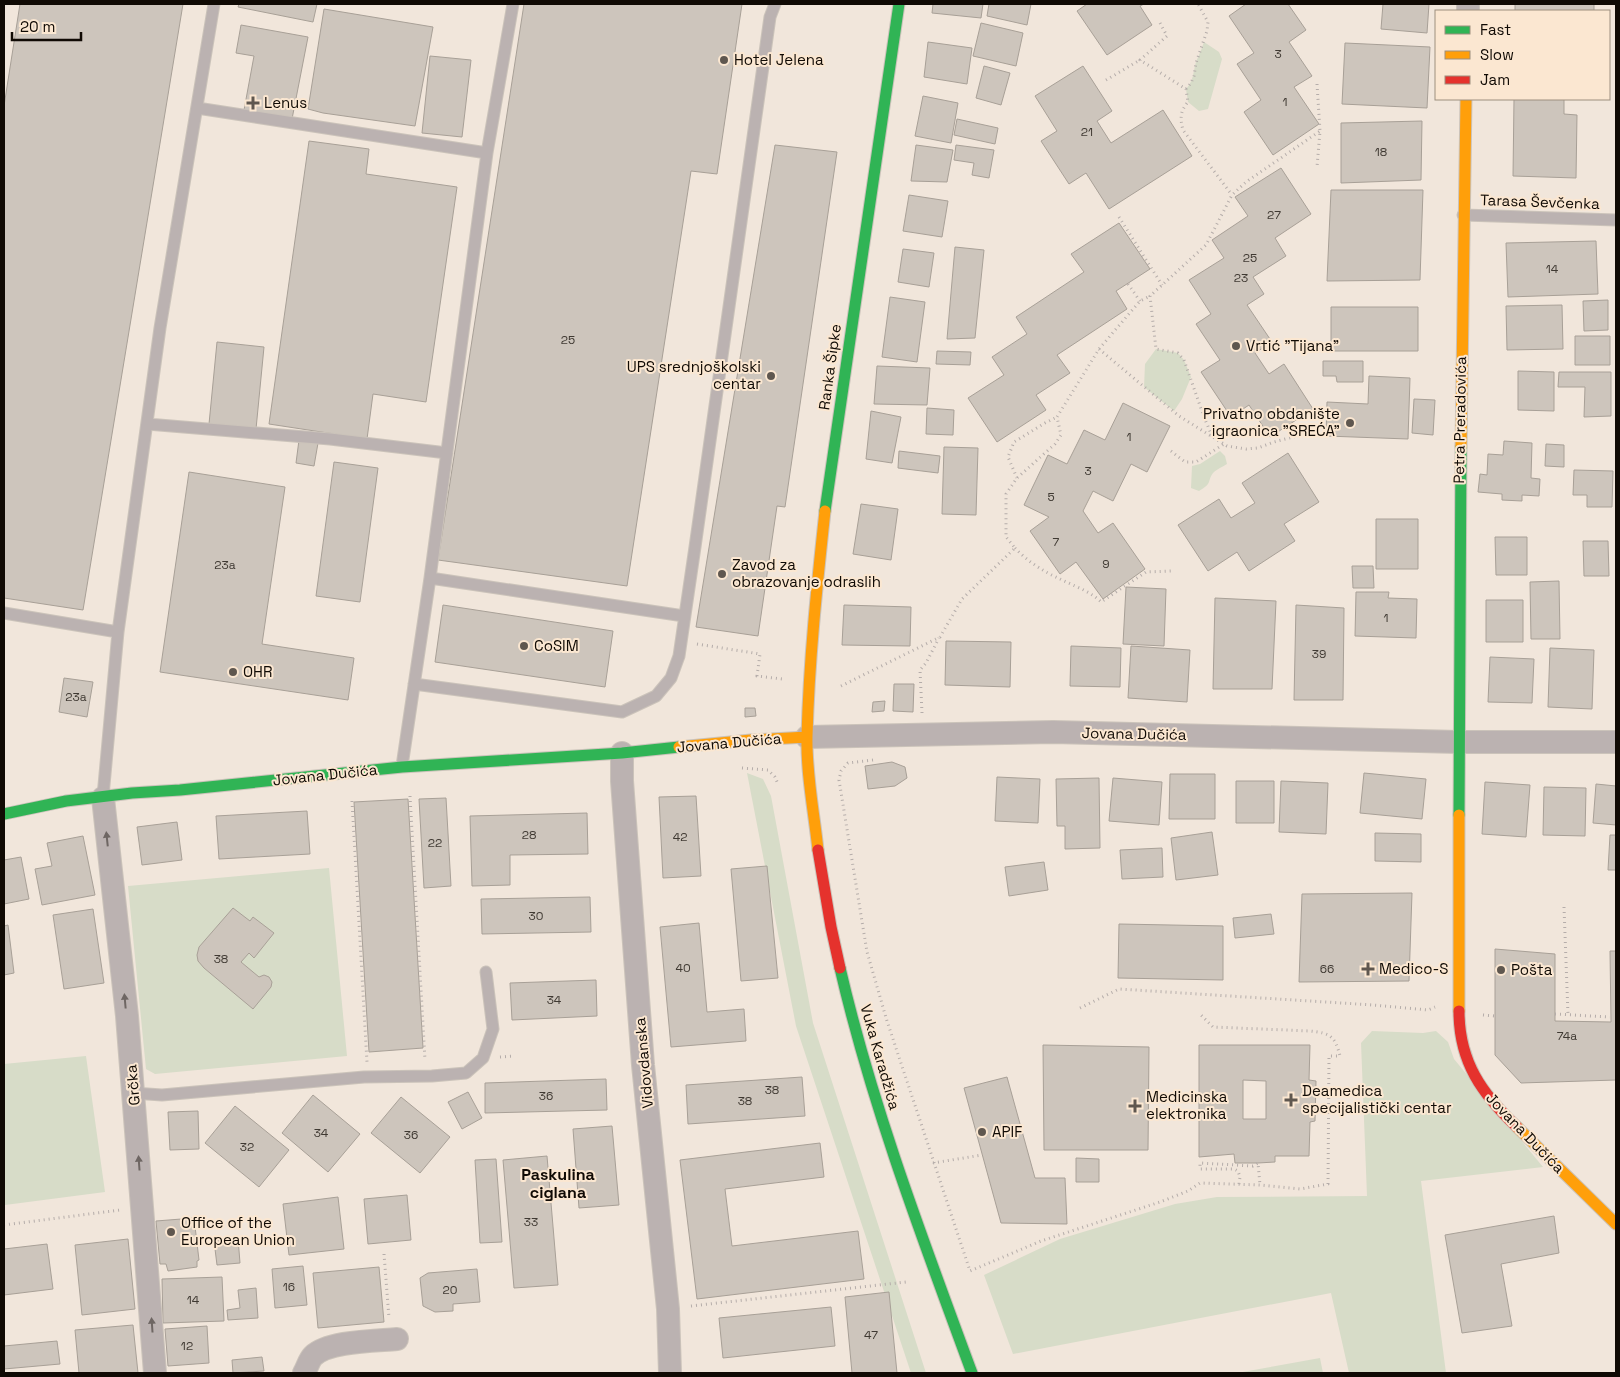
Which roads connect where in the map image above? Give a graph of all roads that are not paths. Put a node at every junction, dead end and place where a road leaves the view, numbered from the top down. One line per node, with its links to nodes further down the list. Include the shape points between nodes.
1 (214, 4): 6 (lane)
2 (513, 4): 7 (lane)
3 (775, 4): 14 (lane, via 770,17 754,121)
4 (899, 4): 17 (street, Ranka Šipke, via 828,483 816,594)
5 (1466, 100): 8 (street, Petra Preradovića)
6 (197, 108): 7 (lane); 10 (lane)
7 (487, 153): 11 (lane)
8 (1463, 215): 9 (lane, Tarasa Ševčenka); 18 (street, Petra Preradovića)
9 (1616, 220)
10 (147, 424): 11 (lane, via 330,439); 15 (lane)
11 (447, 453): 12 (lane)
12 (430, 578): 14 (lane); 16 (lane)
13 (4, 613): 15 (lane)
14 (684, 616): 16 (lane, via 682,642 671,678 656,696 622,712)
15 (118, 632): 22 (lane)
16 (414, 684): 21 (lane)
17 (807, 737): 18 (street, Jovana Dučića, via 1053,732); 20 (street, Jovana Dučića); 31 (street, Vuka Karadžića, via 820,865 854,1028 934,1272)
18 (1458, 742): 19 (street, Jovana Dučića); 26 (street, Jovana Dučića, via 1458,1012 1466,1058 1494,1105)
19 (1616, 742)
20 (622, 753): 21 (street, Jovana Dučića); 30 (street, Vidovdanska, via 642,1057 668,1308)
21 (402, 767): 22 (street, Jovana Dučića)
22 (103, 798): 23 (street, Jovana Dučića, via 66,801); 25 (street, Grčka, one-way to 22)
23 (4, 814)
24 (486, 972): 25 (lane, via 493,1029 483,1058 466,1073 368,1077 162,1095)
25 (133, 1094): 28 (street, Grčka, one-way to 25)
26 (1616, 1224)
27 (393, 1340): 29 (street, via 321,1349 311,1357)
28 (155, 1373)
29 (304, 1373)
30 (670, 1373)
31 (972, 1373)

